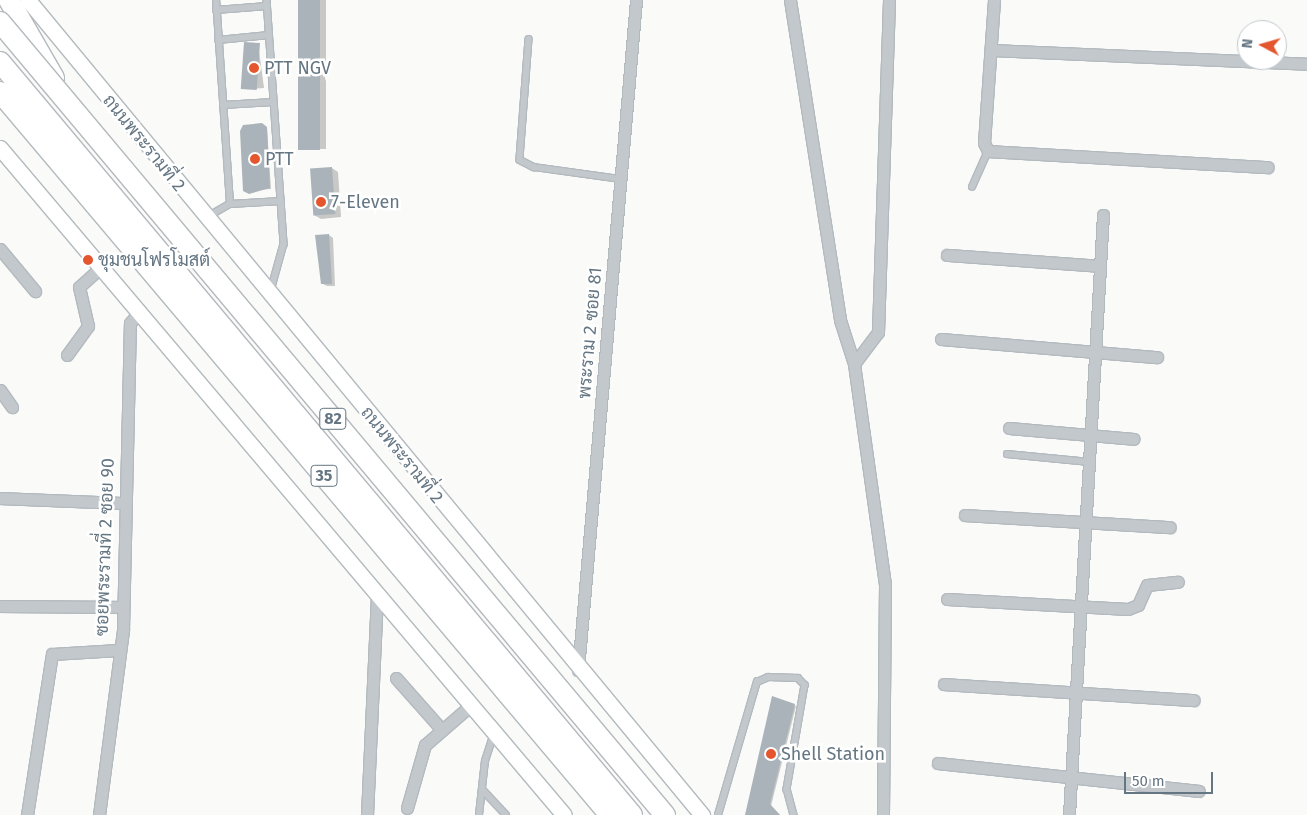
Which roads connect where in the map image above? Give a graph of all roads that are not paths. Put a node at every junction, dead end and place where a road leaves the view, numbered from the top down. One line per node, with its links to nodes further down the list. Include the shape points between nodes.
1 (9, 0): 23 (highway)
2 (14, 0): 18 (main road)
3 (28, 0): 18 (main road, ถนนพระรามที่ 2)
4 (216, 0): 10 (lane)
5 (636, 0): 28 (street, พระราม 2 ซอย 81)
6 (790, 0): 45 (street, via 840,320)
7 (889, 0): 45 (street, via 878,332)
8 (994, 0): 15 (street)
9 (267, 3): 10 (lane); 12 (lane)
10 (216, 10): 14 (lane)
11 (0, 22): 23 (highway, ถนนพระรามที่ 2 / 35); 86 (highway, 82, bridge)
12 (269, 35): 14 (lane); 21 (lane)
13 (529, 39): 28 (lane, via 520,160 534,167)
14 (218, 40): 22 (lane)
15 (991, 50): 17 (street); 26 (street, via 984,143)
16 (0, 62): 85 (highway, 82)
17 (1307, 64)
18 (98, 86): 33 (main road, ถนนพระรามที่ 2)
19 (0, 92): 24 (highway, 35)
20 (0, 100): 24 (highway)
21 (273, 102): 22 (lane); 30 (lane)
22 (223, 105): 31 (lane)
23 (70, 106): 86 (highway, ถนนพระรามที่ 2 / 35)
24 (38, 136): 84 (highway, 35)
25 (0, 147): 36 (main road, 35)
26 (988, 151): 27 (street); 29 (lane)
27 (1268, 167)
28 (620, 179): 65 (street, พระราม 2 ซอย 81)
29 (972, 188)
30 (281, 202): 31 (lane); 39 (lane, via 284,244)
31 (230, 204): 33 (lane)
32 (1103, 215): 37 (street)
33 (205, 218): 39 (main road, ถนนพระรามที่ 2)
34 (0, 249): 38 (street)
35 (947, 255): 37 (street)
36 (102, 266): 40 (main road, 35); 43 (street, via 78,287 88,326)
37 (1100, 266): 42 (street)
38 (35, 291)
39 (270, 295): 65 (main road, ถนนพระรามที่ 2)
40 (140, 312): 54 (street, ซอยพระรามที่ 2 ซอย 90, via 130,323); 59 (main road, 35)
41 (940, 340): 42 (street)
42 (1096, 352): 44 (street); 49 (street)
43 (67, 355)
44 (1157, 357)
45 (854, 364): 90 (street, via 886,585)
46 (0, 390): 47 (street)
47 (12, 407)
48 (1008, 428): 49 (street)
49 (1091, 434): 50 (street); 52 (street)
50 (1134, 439)
51 (1007, 454): 52 (lane)
52 (1090, 462): 56 (street)
53 (0, 498): 54 (street)
54 (123, 503): 62 (street, ซอยพระรามที่ 2 ซอย 90)
55 (965, 515): 56 (street)
56 (1087, 523): 57 (street); 63 (street)
57 (1170, 527)
58 (1178, 582): 63 (street, via 1147,585 1132,608)
59 (377, 594): 70 (main road, 35); 80 (street)
60 (947, 598): 63 (street)
61 (0, 606): 62 (street)
62 (123, 607): 64 (street, ซอยพระรามที่ 2 ซอย 90)
63 (1081, 607): 68 (street)
64 (118, 650): 78 (street, via 52,654); 79 (street, ซอยพระรามที่ 2 ซอย 90, via 116,703)
65 (578, 670): 87 (main road, ถนนพระรามที่ 2)
66 (396, 678): 71 (street)
67 (944, 684): 68 (street)
68 (1077, 689): 69 (street); 74 (street)
69 (1194, 700)
70 (471, 705): 71 (street); 72 (main road, 35)
71 (442, 730): 77 (street, via 421,753)
72 (495, 733): 75 (lane, via 484,762); 83 (main road, 35)
73 (938, 763): 74 (street)
74 (1072, 774): 76 (street); 91 (street)
75 (483, 790): 81 (lane); 82 (lane)
76 (1198, 791)
77 (407, 808)
78 (28, 815)
79 (99, 815)
80 (367, 815)
81 (479, 815)
82 (506, 815)
83 (564, 815)
84 (610, 815)
85 (632, 815)
86 (665, 815)
87 (702, 815)
88 (718, 815): 89 (lane, via 757,682 768,677 798,678 805,685 787,789)
89 (794, 815)
90 (883, 815)
91 (1068, 815)

